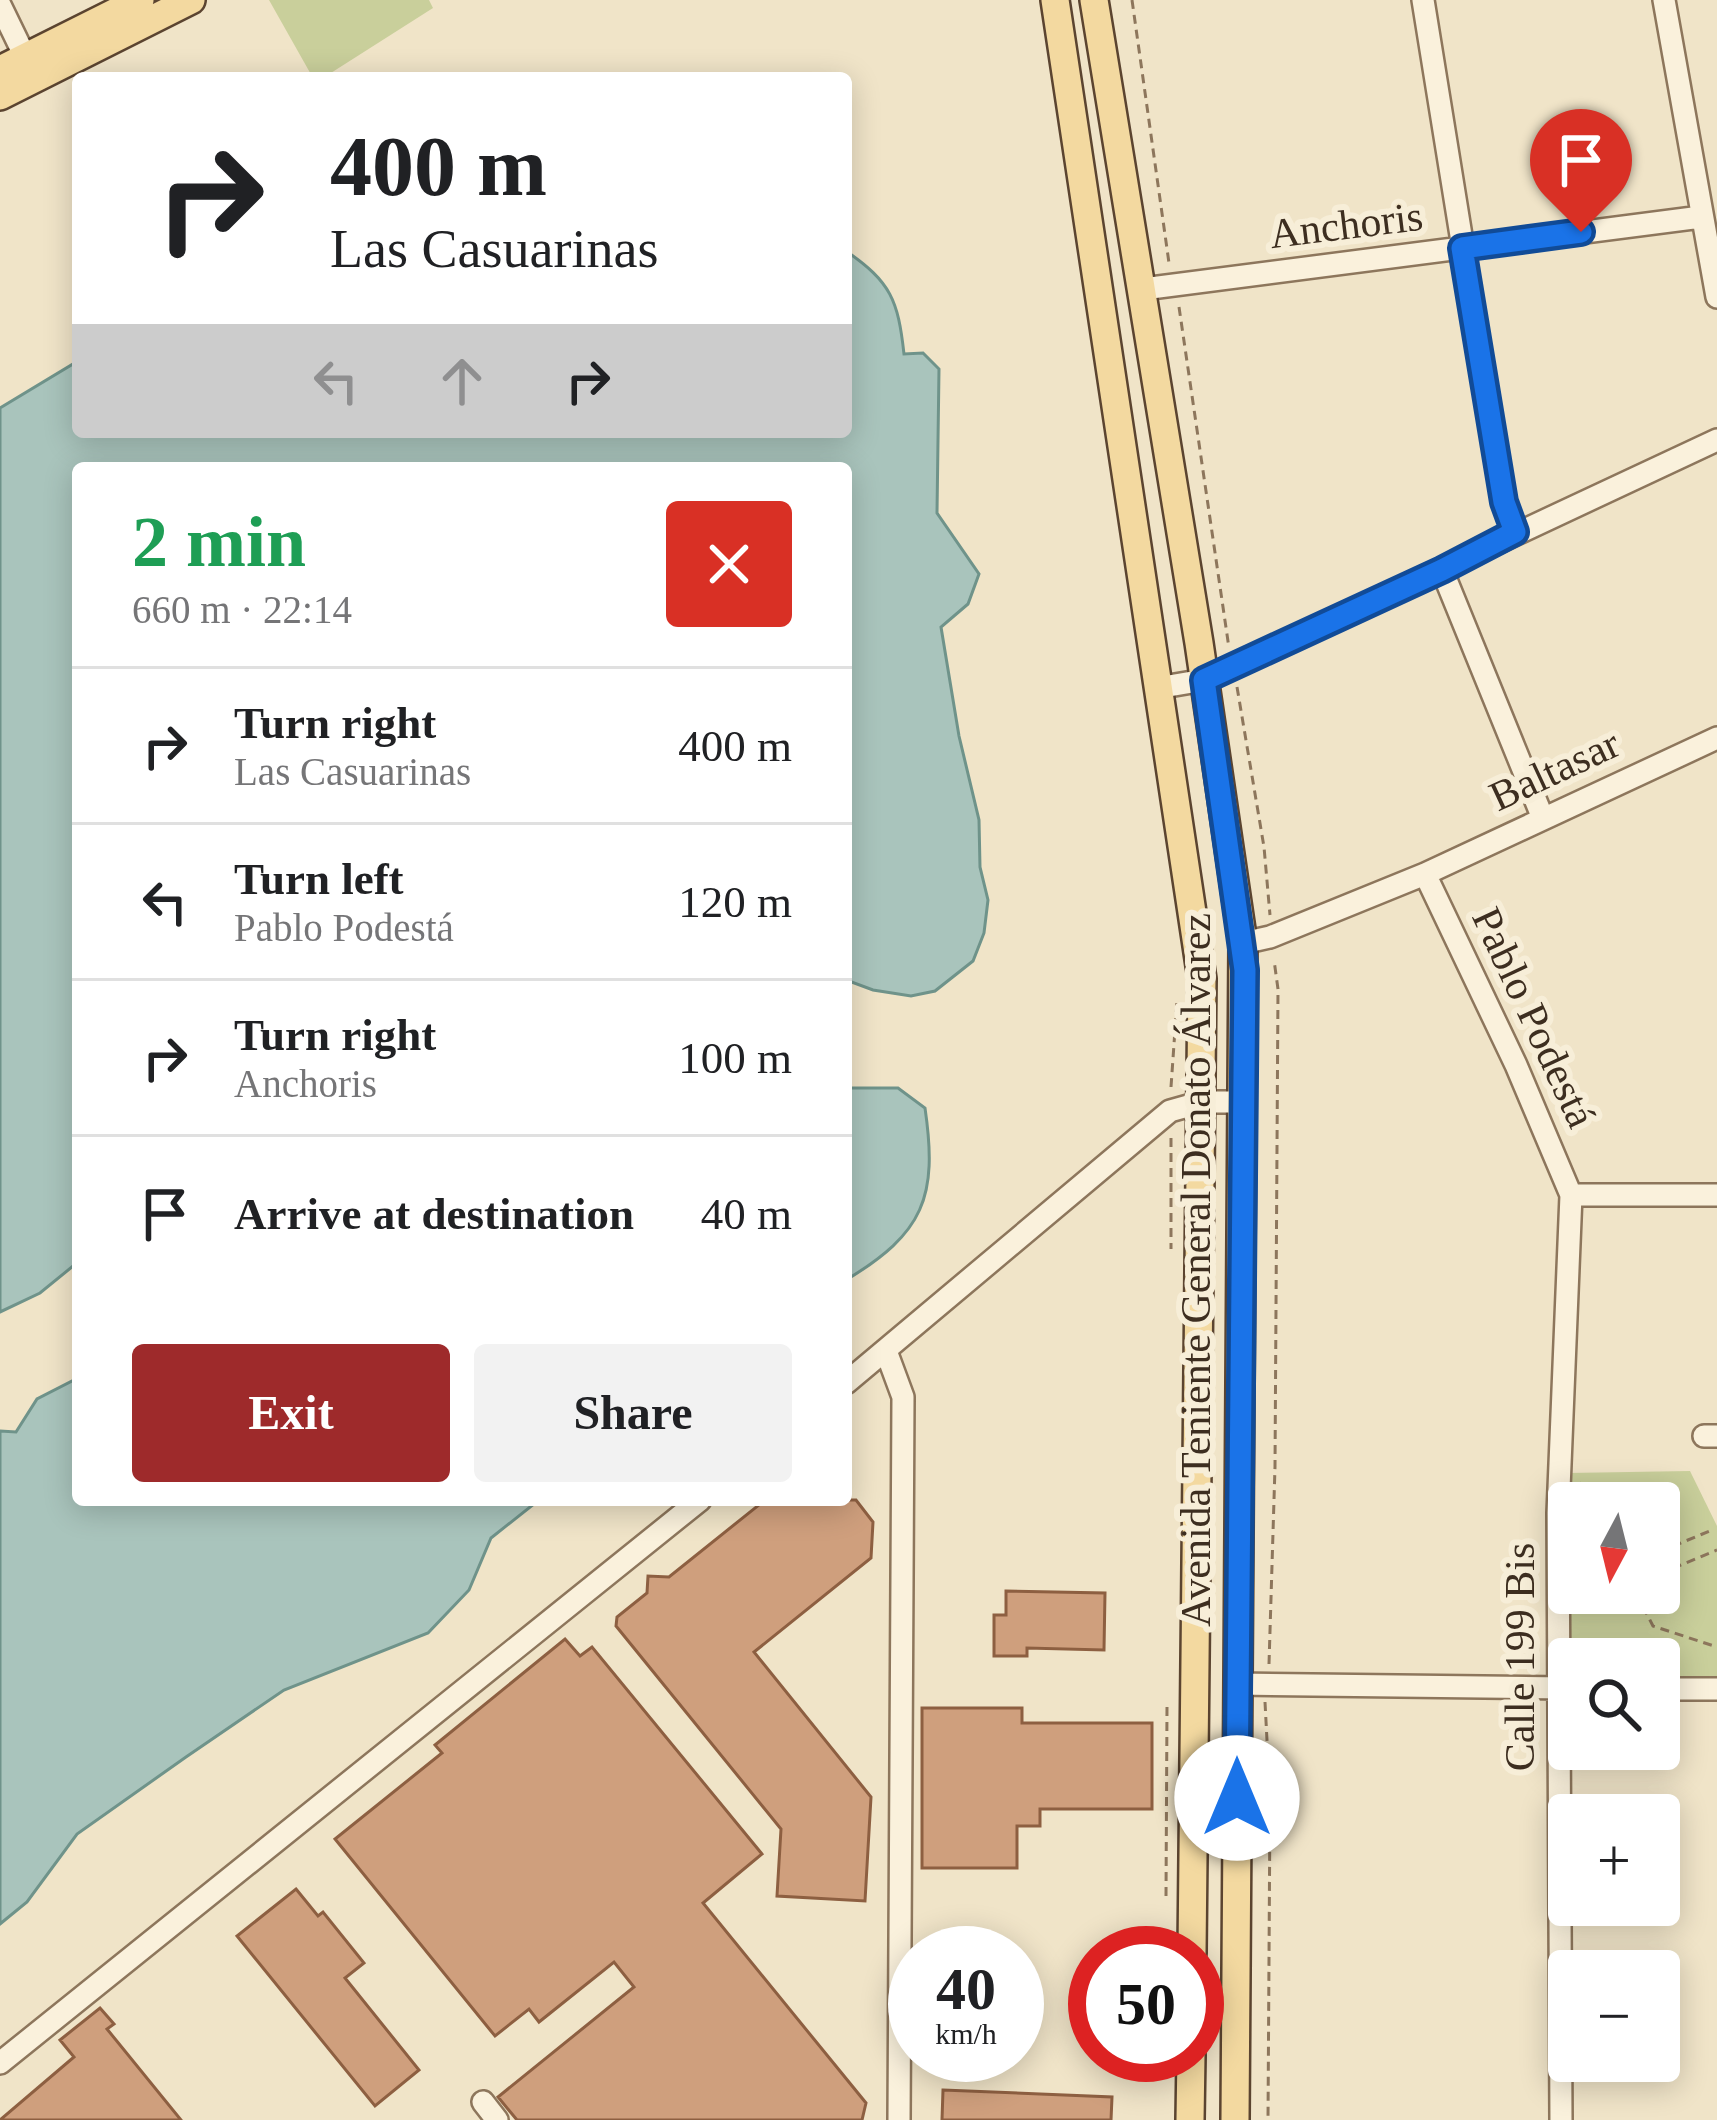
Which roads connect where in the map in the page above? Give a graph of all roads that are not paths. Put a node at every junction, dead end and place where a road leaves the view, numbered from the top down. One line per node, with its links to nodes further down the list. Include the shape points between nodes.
1 (140, 0): 8 (main road)
2 (191, 0): 8 (main road)
3 (1055, 0): 19 (main road, Avenida Teniente General Donato Álvarez)
4 (1094, 0): 13 (main road, Avenida Teniente General Donato Álvarez)
5 (1423, 0): 11 (street)
6 (1664, 0): 10 (street)
7 (0, 5): 8 (street)
8 (20, 68): 9 (main road)
9 (0, 96)
10 (1701, 217): 11 (street, Anchoris); 12 (street)
11 (1462, 248): 13 (street, Anchoris); 16 (street)
12 (1712, 251): 14 (street)
13 (1143, 290): 18 (main road, Avenida Teniente General Donato Álvarez)
14 (1717, 297)
15 (1717, 440): 16 (street)
16 (1515, 532): 17 (street)
17 (1442, 570): 18 (street); 21 (street)
18 (1204, 680): 19 (street); 23 (main road, Avenida Teniente General Donato Álvarez)
19 (1156, 688): 24 (main road, Avenida Teniente General Donato Álvarez, via 1202,979)
20 (1717, 738): 21 (street, Baltasar)
21 (1542, 816): 22 (street, Baltasar)
22 (1425, 874): 23 (street, Baltasar); 26 (street, Pablo Podestá)
23 (1243, 943): 25 (main road, Avenida Teniente General Donato Álvarez)
24 (1202, 1102): 25 (street); 28 (street, via 1170,1111); 37 (main road, Avenida Teniente General Donato Álvarez)
25 (1244, 1102): 32 (main road, Avenida Teniente General Donato Álvarez)
26 (1570, 1195): 27 (street); 31 (street, Calle 199 Bis, via 1560,1401)
27 (1717, 1195)
28 (886, 1351): 29 (street); 40 (street, via 903,1397)
29 (852, 1378)
30 (693, 1506): 38 (street)
31 (1562, 1638)
32 (1237, 1684): 33 (street); 42 (main road, Avenida Teniente General Donato Álvarez)
33 (1548, 1688)
34 (1717, 1688): 35 (street)
35 (1680, 1689)
36 (1563, 1770): 43 (street, Calle 199 Bis)
37 (1192, 1926)
38 (0, 2063)
39 (1191, 2082): 41 (main road)
40 (898, 2120)
41 (1190, 2120)
42 (1235, 2120)
43 (1561, 2120)

